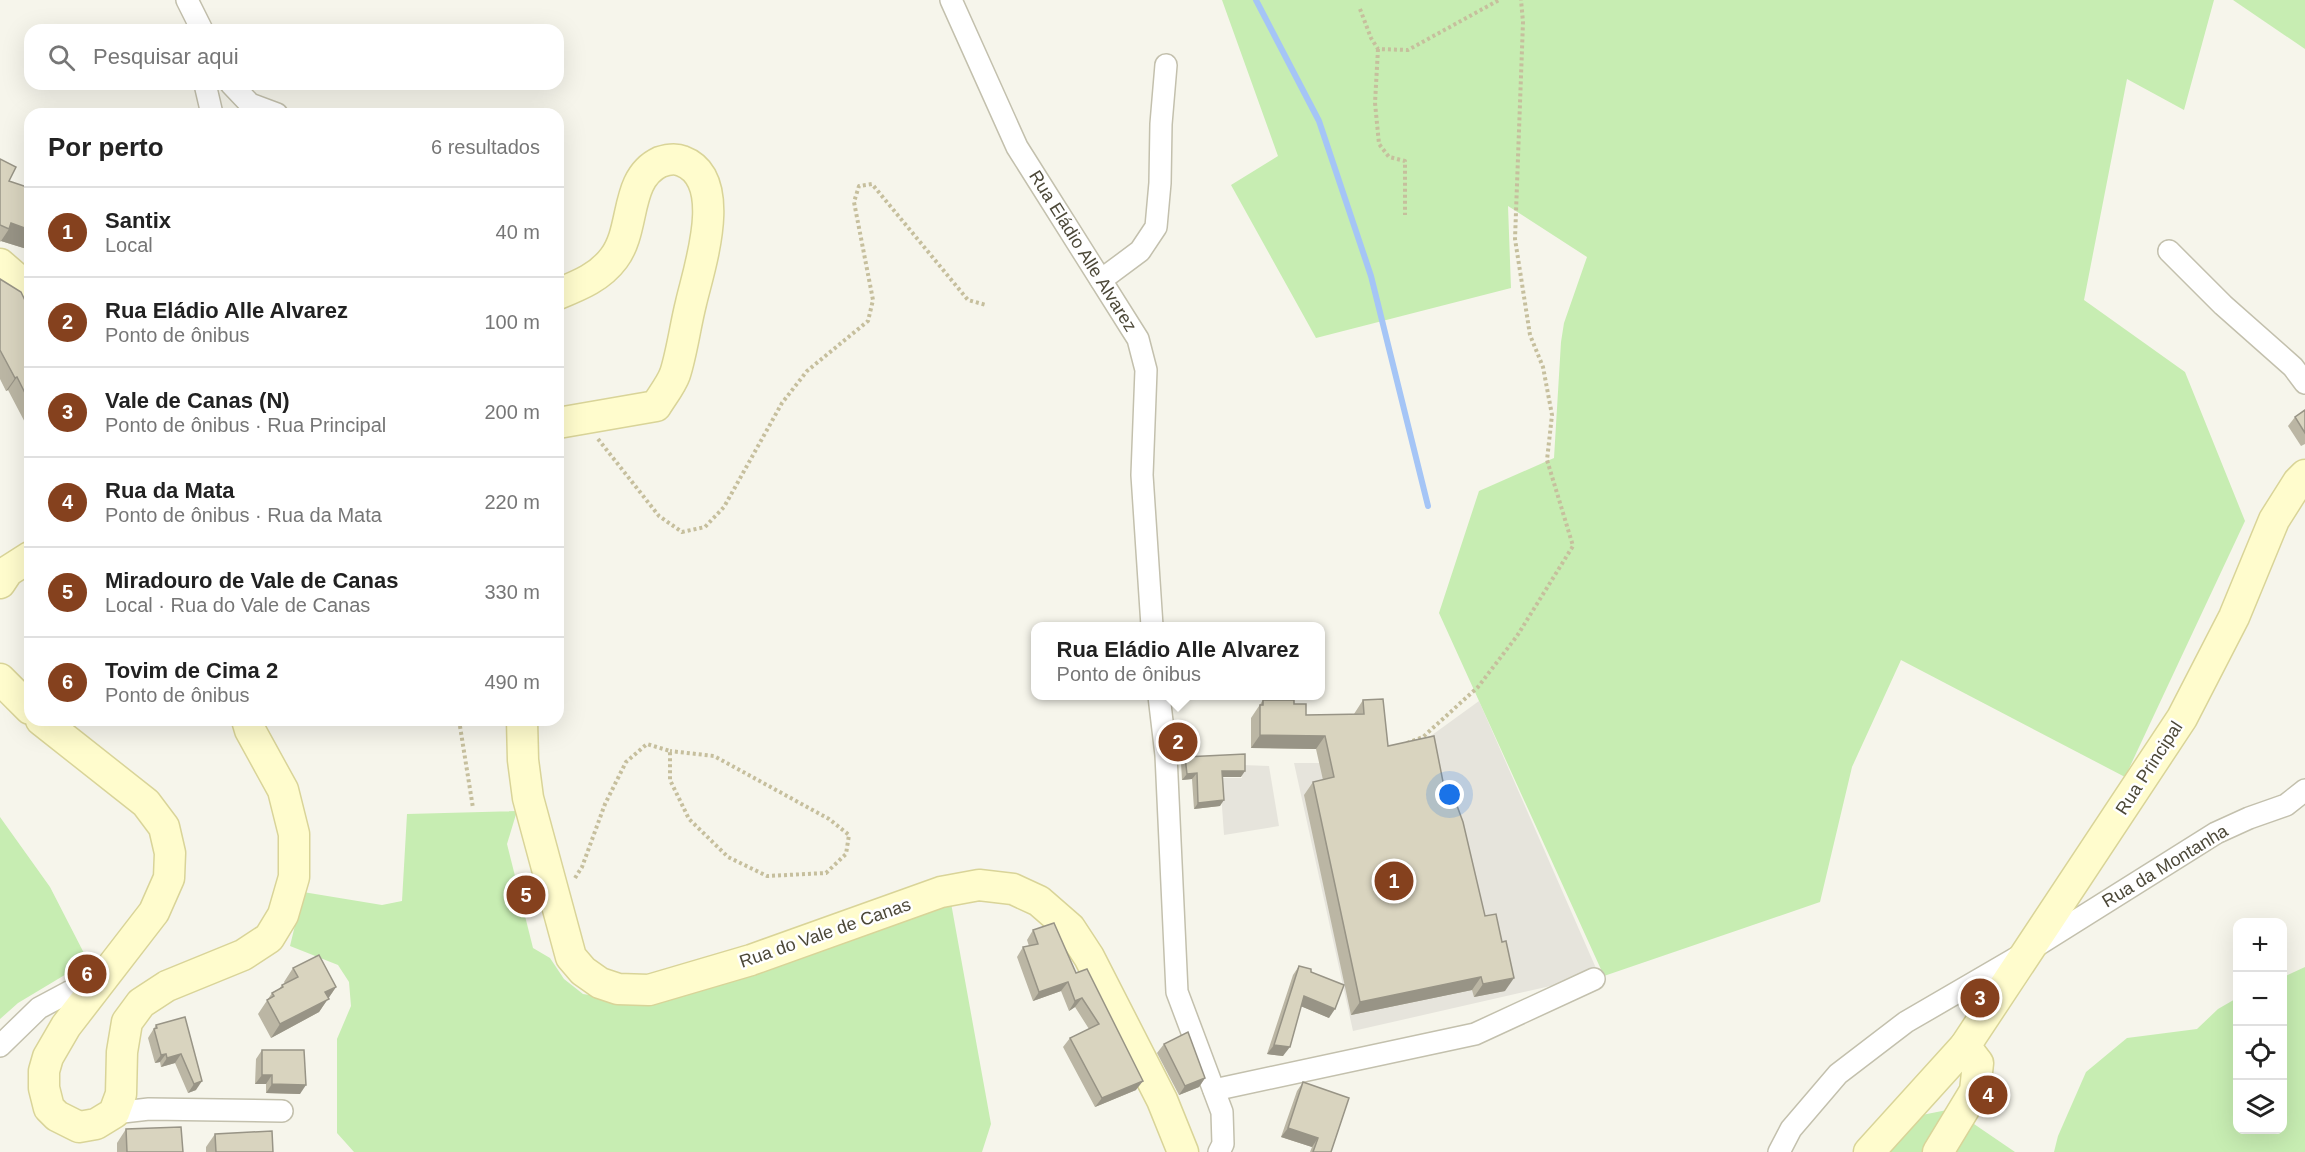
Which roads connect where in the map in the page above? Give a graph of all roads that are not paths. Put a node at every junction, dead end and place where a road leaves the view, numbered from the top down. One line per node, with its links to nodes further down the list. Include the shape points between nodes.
1 (185, 0): 3 (street); 4 (street)
2 (951, 0): 12 (street, Rua Eládio Alle Alvarez, via 1017,147)
3 (190, 24)
4 (199, 24)
5 (1166, 65): 12 (street, via 1156,227 1140,251)
6 (206, 90): 8 (street)
7 (237, 90): 9 (street, via 250,104)
8 (211, 108)
9 (261, 108)
10 (2169, 251): 15 (street, via 2293,367)
11 (0, 264): 13 (street)
12 (1101, 280): 20 (street, Rua Eládio Alle Alvarez, via 1138,339 1146,370 1142,475)
13 (24, 284)
14 (564, 291): 16 (street, via 599,275 616,256 638,182 650,167 664,160 680,160 693,167 707,194 709,222 674,376 656,406)
15 (2305, 383)
16 (570, 421)
17 (2305, 475): 28 (street, Rua Principal, via 2274,520 2234,617 2182,718)
18 (24, 561): 19 (street, via 8,571)
19 (0, 583)
20 (1152, 622)
21 (0, 679): 23 (street)
22 (1159, 700): 33 (street, via 1166,755 1177,992)
23 (24, 703)
24 (49, 726): 30 (street, via 146,803 164,827 170,853 170,878 154,912)
25 (249, 726): 35 (street, via 283,789 294,834 294,877 283,915 269,938 243,955 166,986 141,1003 127,1022 121,1094)
26 (522, 726): 36 (street, Rua do Vale de Canas, via 528,798 571,957 582,971 600,983 618,989 649,990 751,960 941,892 979,885 1012,889 1039,901 1070,928 1089,957 1162,1100)
27 (2305, 790): 28 (street, Rua da Montanha, via 2286,805 2216,833)
28 (2028, 951): 32 (street, Rua Principal); 38 (street, Rua da Montanha, via 1906,1022 1838,1074 1791,1129)
29 (1594, 979): 33 (street, via 1475,1034)
30 (100, 981): 31 (street, via 39,1008); 35 (street, via 48,1057 44,1088 49,1108 78,1127 96,1124)
31 (0, 1046)
32 (1965, 1046): 39 (street); 40 (street, via 1978,1063 1974,1091)
33 (1214, 1090): 37 (street, via 1222,1112 1223,1144)
34 (282, 1111): 35 (street, via 149,1109)
35 (114, 1113)
36 (1183, 1152)
37 (1218, 1152)
38 (1779, 1152)
39 (1869, 1152)
40 (1938, 1152)

